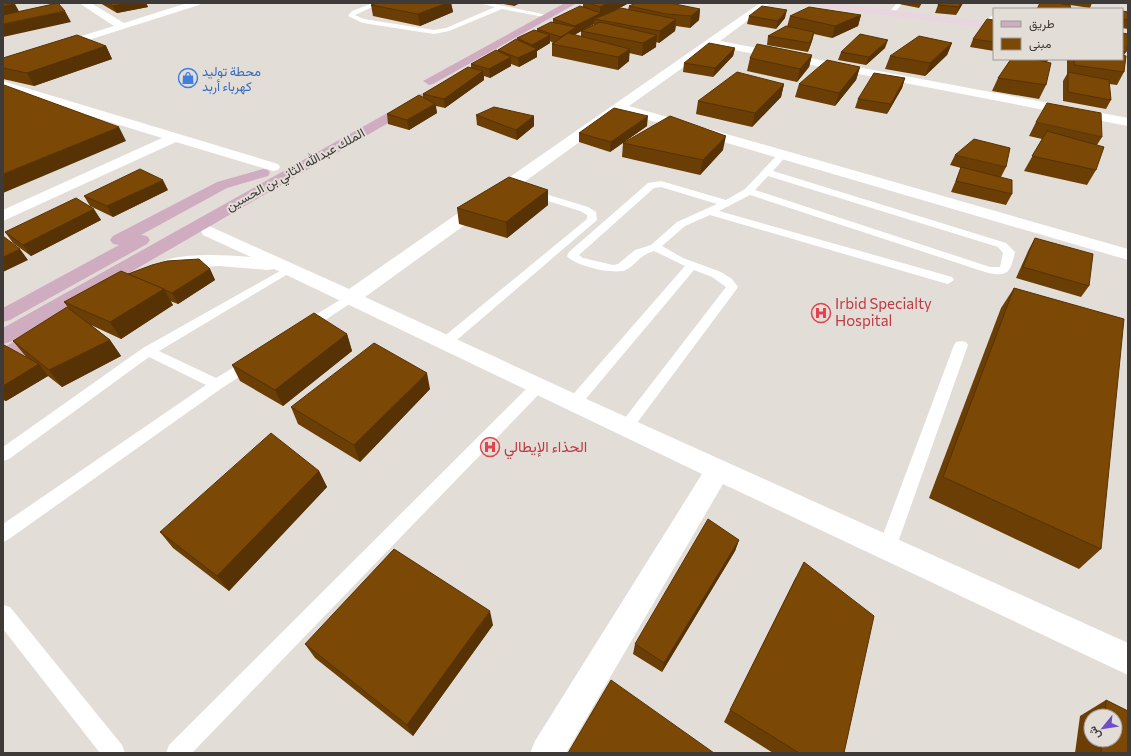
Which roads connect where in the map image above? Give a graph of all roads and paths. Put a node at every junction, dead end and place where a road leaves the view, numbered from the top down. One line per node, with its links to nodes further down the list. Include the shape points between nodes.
1 (84, 3): 14 (street)
2 (196, 3): 14 (street)
3 (378, 3): 11 (lane, via 350,16 368,22 434,32 447,30)
4 (481, 3): 11 (lane)
5 (572, 3): 12 (main road, الملك عبدالله الثاني بن الحسين)
6 (588, 3): 22 (main road, الملك عبدالله الثاني بن الحسين)
7 (766, 3): 15 (street)
8 (815, 3): 13 (street)
9 (842, 3): 10 (street)
10 (897, 6): 13 (street)
11 (501, 7): 12 (lane)
12 (549, 16): 23 (main road, الملك عبدالله الثاني بن الحسين)
13 (993, 22)
14 (122, 26): 16 (street)
15 (711, 42): 18 (street); 19 (street)
16 (3, 64)
17 (3, 85): 20 (street)
18 (618, 107): 21 (street); 37 (street)
19 (1128, 122)
20 (175, 137): 23 (street); 29 (street)
21 (782, 154): 24 (lane); 32 (street)
22 (314, 159): 30 (main road, via 302,175); 41 (main road, الملك عبدالله الثاني بن الحسين)
23 (268, 170): 38 (main road, via 222,185); 39 (main road, الملك عبدالله الثاني بن الحسين)
24 (767, 172): 25 (lane); 25 (lane, via 1002,245 1009,252 1005,269 989,270)
25 (749, 191): 27 (lane)
26 (539, 195): 42 (lane, via 589,211 593,216 592,220)
27 (726, 203): 28 (lane); 31 (lane, via 661,184 651,185 573,256 613,269 622,266 639,252)
28 (709, 211): 31 (lane, via 681,224); 36 (lane)
29 (3, 216)
30 (209, 231): 34 (main road); 35 (street)
31 (655, 247): 33 (lane)
32 (1128, 255)
33 (692, 265): 49 (lane); 50 (lane, via 720,276 732,287)
34 (150, 267): 35 (street, via 201,259 250,262); 46 (main road)
35 (289, 269): 37 (street); 44 (lane)
36 (948, 280)
37 (350, 298): 40 (lane); 42 (street)
38 (3, 301)
39 (3, 316)
40 (291, 337)
41 (3, 338)
42 (446, 342): 48 (street)
43 (961, 345): 54 (lane)
44 (148, 351): 47 (lane); 51 (lane)
45 (264, 354): 47 (lane)
46 (3, 358)
47 (217, 384): 53 (lane)
48 (538, 386): 49 (street); 58 (lane)
49 (574, 403): 50 (street)
50 (626, 427): 52 (street)
51 (3, 455)
52 (718, 470): 54 (street); 59 (street)
53 (3, 534)
54 (887, 548): 56 (street)
55 (3, 614): 57 (lane)
56 (1128, 659)
57 (114, 753)
58 (178, 753)
59 (547, 753)

